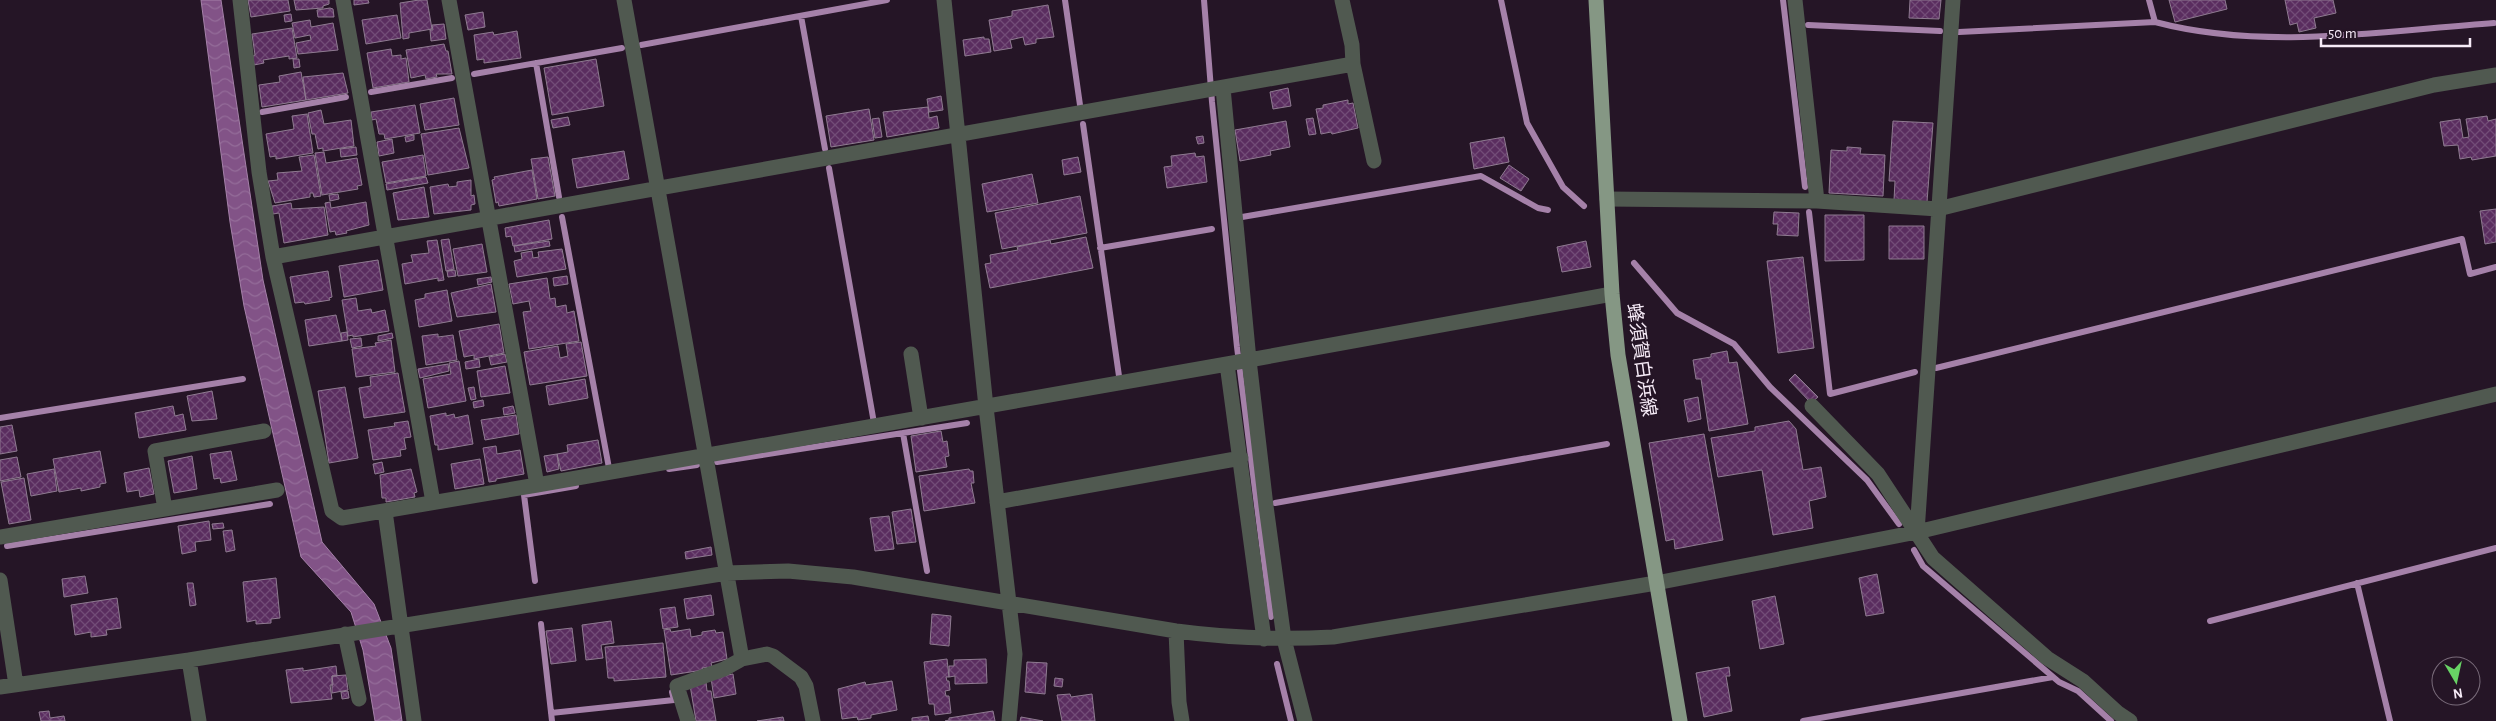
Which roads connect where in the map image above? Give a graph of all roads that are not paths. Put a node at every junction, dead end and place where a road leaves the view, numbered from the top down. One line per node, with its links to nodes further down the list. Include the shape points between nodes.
1 (240, 0): 21 (street, via 259,172)
2 (342, 0): 20 (street)
3 (449, 0): 19 (street)
4 (624, 0): 15 (street)
5 (944, 0): 13 (street)
6 (1342, 0): 10 (street)
7 (1596, 0): 16 (main road, 蜂須賀白浜線)
8 (1795, 0): 17 (street)
9 (1953, 0): 18 (street)
10 (1353, 64): 12 (street); 14 (street)
11 (2496, 75): 18 (street, via 2434,85)
12 (1215, 89): 13 (street); 24 (street)
13 (958, 136): 15 (street); 26 (street)
14 (1374, 161)
15 (658, 189): 19 (street); 30 (street)
16 (1607, 199): 17 (street); 22 (main road, 蜂須賀白浜線)
17 (1817, 201): 18 (street)
18 (1938, 209): 38 (street)
19 (489, 220): 20 (street); 32 (street)
20 (385, 238): 21 (street); 34 (street)
21 (273, 257): 37 (street, via 332,511 342,518)
22 (1612, 294): 24 (street); 42 (main road, 蜂須賀白浜線, via 1618,355)
23 (911, 354): 28 (street)
24 (1238, 362): 26 (street); 31 (street); 48 (street)
25 (2496, 394): 38 (street)
26 (986, 406): 28 (street); 35 (street)
27 (1812, 406): 38 (street, via 1878,474)
28 (921, 418): 30 (street)
29 (264, 431): 36 (street, via 155,451)
30 (706, 456): 32 (street); 40 (street)
31 (1241, 458): 35 (street); 47 (street)
32 (537, 485): 34 (street)
33 (277, 490): 36 (street)
34 (433, 502): 37 (street)
35 (997, 502): 43 (street)
36 (165, 509): 39 (street)
37 (385, 510): 44 (street)
38 (1917, 532): 42 (street); 62 (street, via 1933,558 2047,658 2083,681)
39 (0, 537)
40 (727, 573): 43 (street, via 788,572 853,577); 44 (street); 49 (street)
41 (0, 580): 51 (street)
42 (1656, 583): 48 (street, via 1370,632); 61 (main road, 蜂須賀白浜線)
43 (1009, 603): 45 (street); 58 (street, via 1015,654)
44 (393, 627): 46 (street); 55 (street)
45 (1176, 631): 47 (street); 59 (street)
46 (345, 634): 50 (street); 53 (street)
47 (1264, 639): 48 (street)
48 (1284, 639): 60 (street)
49 (742, 659): 56 (street, via 677,686); 57 (street, via 767,654 801,677)
50 (189, 660): 51 (street); 54 (street)
51 (16, 685): 52 (street)
52 (0, 687)
53 (359, 699)
54 (199, 721)
55 (414, 721)
56 (688, 721)
57 (813, 721)
58 (1009, 721)
59 (1182, 721)
60 (1306, 721)
61 (1680, 721)
62 (2130, 721)

